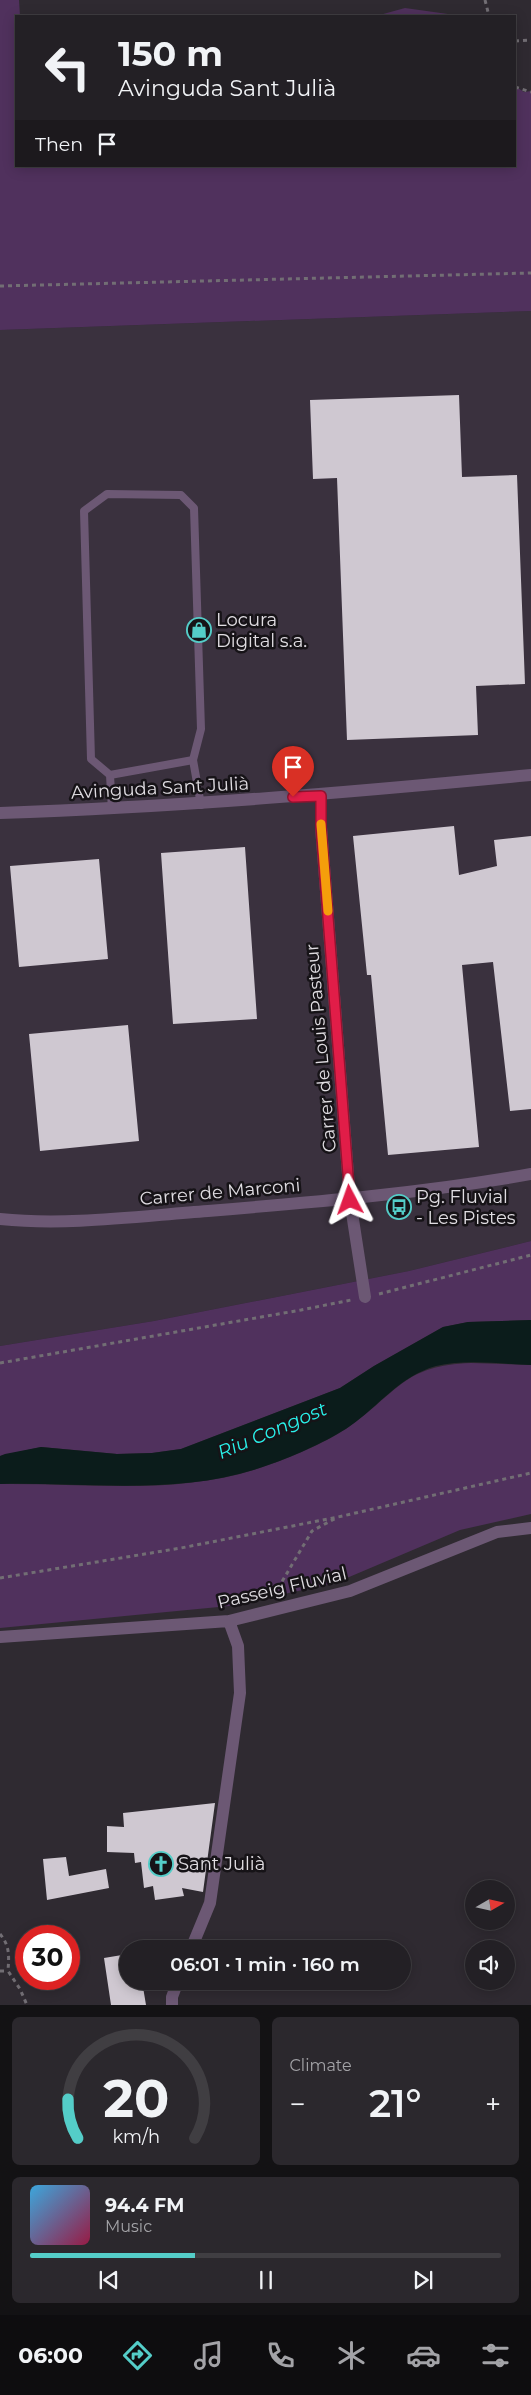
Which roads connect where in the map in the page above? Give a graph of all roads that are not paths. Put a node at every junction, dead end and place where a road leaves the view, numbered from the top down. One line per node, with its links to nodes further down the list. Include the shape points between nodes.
1 (193, 760): 2 (lane); 2 (lane, via 201,729 194,508 181,495 107,494 84,511 91,759); 5 (lane)
2 (110, 775): 6 (lane)
3 (531, 775): 4 (street, Avinguda Sant Julià)
4 (321, 796): 5 (street, Avinguda Sant Julià); 9 (street, Carrer de Louis Pasteur)
5 (201, 805): 6 (street, Avinguda Sant Julià)
6 (112, 810): 7 (street, Avinguda Sant Julià)
7 (0, 813)
8 (531, 1174): 9 (street, Carrer de Marconi)
9 (350, 1200): 10 (street, Carrer de Marconi, via 133,1217 29,1222); 11 (street, Carrer de Louis Pasteur)
10 (0, 1218)
11 (365, 1297)
12 (531, 1528): 13 (street, Passeig Fluvial, via 498,1532 350,1591)
13 (229, 1621): 14 (street, Passeig Fluvial); 15 (street, via 238,1646 240,1693 210,1903)
14 (0, 1636)
15 (195, 1940)
16 (175, 1990): 17 (street)
17 (172, 2005)

